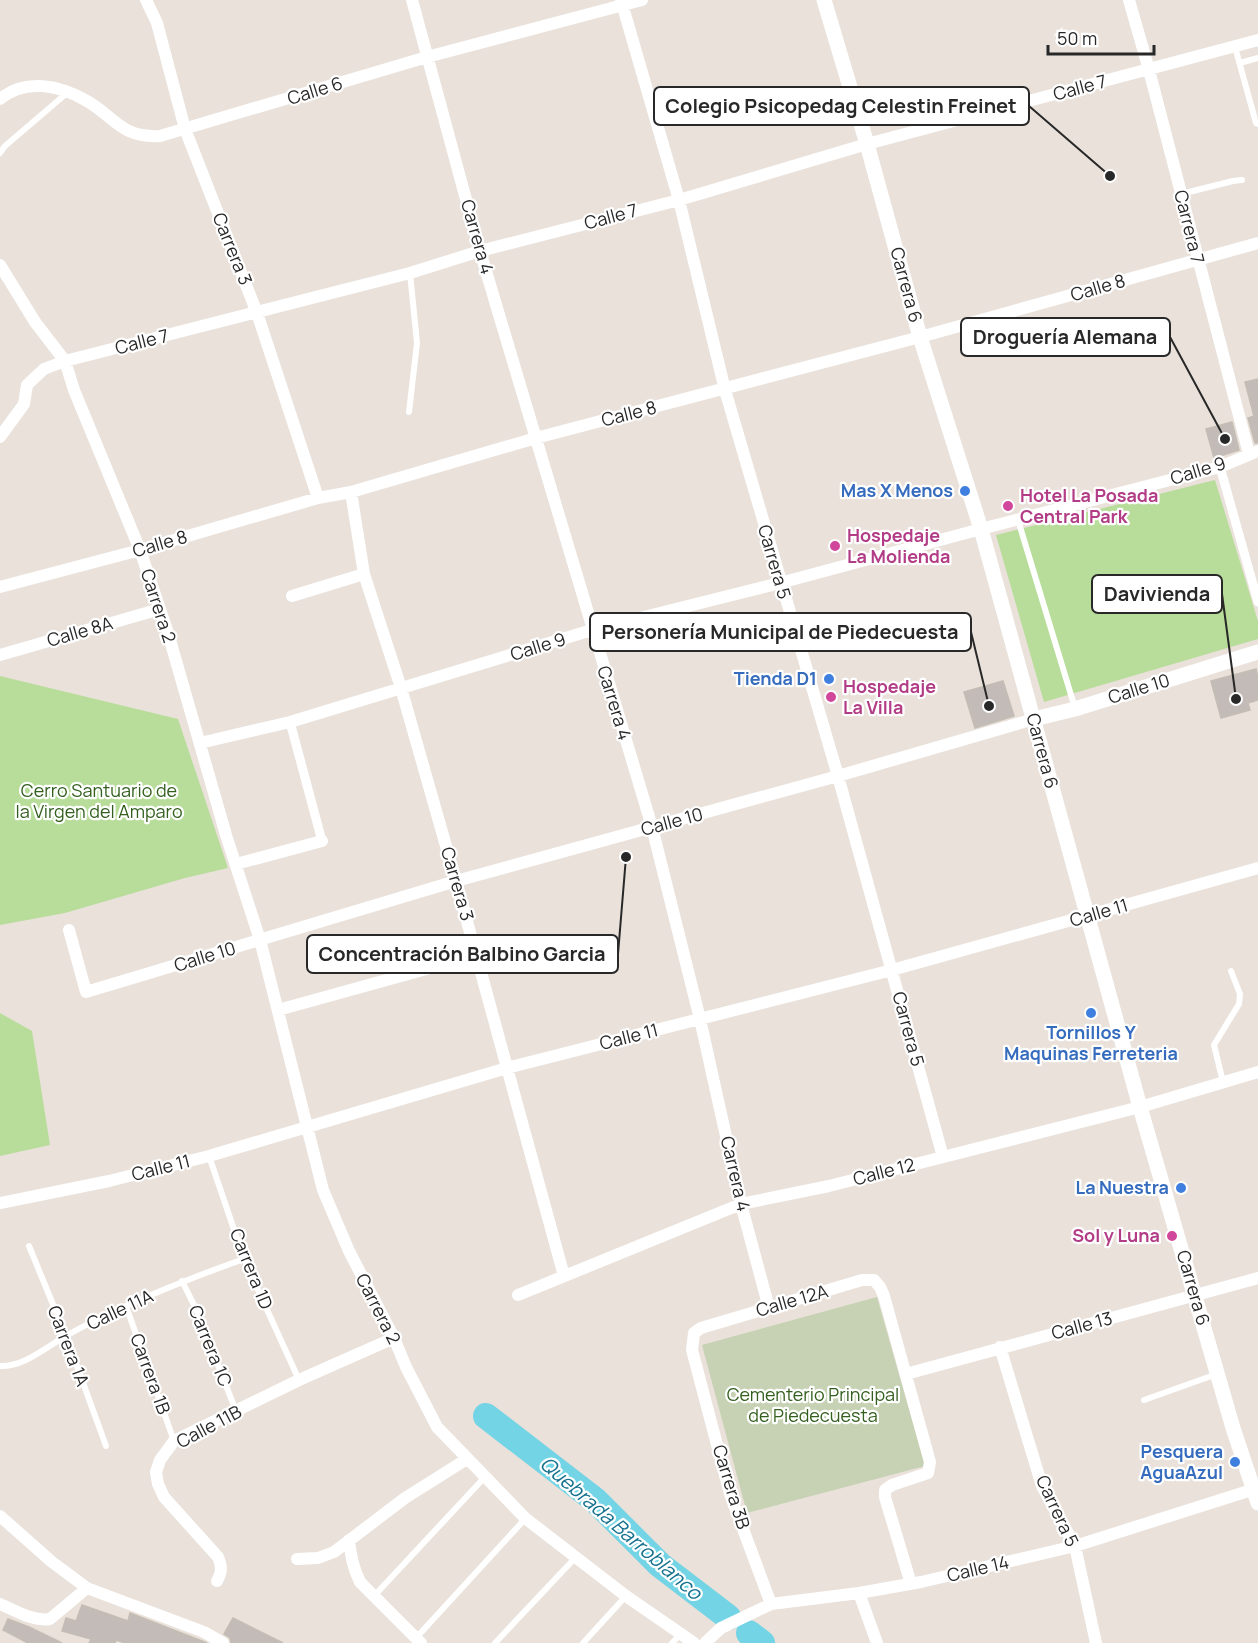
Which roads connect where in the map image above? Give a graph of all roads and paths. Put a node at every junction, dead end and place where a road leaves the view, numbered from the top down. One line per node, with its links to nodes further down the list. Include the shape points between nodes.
1 (147, 0): 16 (street, Carrera 3, via 157,22)
2 (412, 0): 9 (street, Carrera 4)
3 (642, 0): 6 (street, Calle 6)
4 (824, 0): 17 (street, Carrera 6)
5 (1129, 0): 12 (street, Carrera 7)
6 (622, 3): 9 (street, Calle 6); 21 (street, Carrera 5)
7 (1258, 40): 8 (street, Calle 7)
8 (1235, 46): 11 (lane); 12 (street, Calle 7)
9 (427, 57): 16 (street, Calle 6); 23 (street, Carrera 4)
10 (1258, 58): 11 (lane)
11 (1240, 63): 15 (lane)
12 (1149, 70): 17 (street, Calle 7); 20 (street, Carrera 7)
13 (67, 92): 14 (street, Calle 6, via 33,85 18,88); 16 (street, Calle 6, via 87,101 127,131 146,137); 18 (lane)
14 (0, 99)
15 (1258, 124)
16 (185, 129): 27 (street, Carrera 3)
17 (867, 144): 21 (street, Calle 7); 28 (street, Carrera 6)
18 (0, 153)
19 (1242, 180): 20 (lane)
20 (1181, 194): 24 (street, Carrera 7)
21 (679, 200): 23 (street, Calle 7); 30 (street, Carrera 5)
22 (1258, 243): 24 (street, Calle 8)
23 (480, 251): 26 (street, Calle 7); 33 (street, Carrera 4)
24 (1198, 260): 28 (street, Calle 8); 34 (street, Carrera 7)
25 (0, 266): 29 (street, Carrera 2)
26 (410, 273): 27 (street, Calle 7); 31 (lane, via 417,343)
27 (258, 313): 29 (street, Calle 7); 37 (street, Carrera 3)
28 (920, 337): 30 (street, Calle 8); 39 (street, Carrera 6)
29 (65, 361): 32 (street, Calle 7, via 44,369 27,385 24,404); 40 (street, Carrera 2)
30 (725, 390): 33 (street, Calle 8); 42 (street, Carrera 5)
31 (409, 412)
32 (0, 437)
33 (536, 438): 36 (street, Calle 8); 47 (street, Carrera 4)
34 (1254, 453): 35 (street, Calle 9)
35 (1220, 467): 38 (street, Calle 9); 45 (street)
36 (351, 492): 37 (street, Calle 8); 41 (street, Carrera 3)
37 (318, 498): 40 (street, Calle 8)
38 (1018, 519): 39 (street, Calle 9); 51 (lane)
39 (981, 528): 42 (street, Calle 9); 52 (street, Carrera 6)
40 (140, 550): 43 (street, Calle 8); 46 (street, Carrera 2)
41 (364, 574): 44 (street); 50 (street, Carrera 3)
42 (780, 583): 47 (street, Calle 9); 55 (street, Carrera 5)
43 (0, 587)
44 (292, 596)
45 (1258, 602)
46 (160, 609): 49 (street, Calle 8A); 54 (street, Carrera 2)
47 (592, 630): 50 (street, Calle 9); 56 (street, Carrera 4)
48 (1258, 652): 51 (street, Calle 10)
49 (0, 655)
50 (401, 688): 53 (street, Calle 9); 60 (street, Carrera 3)
51 (1075, 709): 52 (street, Calle 10)
52 (1034, 720): 55 (street, Calle 10); 61 (street, Carrera 6)
53 (290, 722): 54 (street, Calle 9); 57 (street)
54 (200, 743): 58 (street, Carrera 2)
55 (838, 776): 56 (street, Calle 10); 65 (street, Carrera 5)
56 (652, 827): 60 (street, Calle 10); 68 (street, Carrera 4)
57 (322, 842): 58 (street)
58 (236, 864): 63 (street, Carrera 2)
59 (1258, 868): 61 (street, Calle 11)
60 (456, 881): 63 (street, Calle 10); 64 (street, Carrera 3)
61 (1086, 916): 65 (street, Calle 11); 72 (street, Carrera 6)
62 (69, 930): 63 (street, Calle 10, via 86,992)
63 (260, 940): 67 (street, Carrera 2)
64 (477, 955): 67 (street); 69 (street, Carrera 3)
65 (892, 970): 68 (street, Calle 11); 75 (street, Carrera 5)
66 (1231, 971): 71 (lane, via 1240,994 1239,1004 1214,1045)
67 (278, 1010): 73 (street, Carrera 2)
68 (700, 1018): 69 (street, Calle 11); 77 (street, Carrera 4)
69 (507, 1068): 73 (street, Calle 11); 80 (street, Carrera 3)
70 (1258, 1072): 71 (street, Calle 12)
71 (1222, 1082): 72 (street, Calle 12)
72 (1140, 1107): 75 (street, Calle 12); 84 (street, Carrera 6)
73 (308, 1127): 74 (street, Calle 11); 89 (street, Carrera 2, via 323,1190)
74 (208, 1156): 76 (street, Calle 11); 79 (lane, Carrera 1D)
75 (943, 1158): 77 (street, Calle 12)
76 (0, 1203)
77 (741, 1204): 80 (street, Calle 12); 86 (street, Carrera 4)
78 (28, 1246): 88 (lane, Carrera 1A)
79 (244, 1259): 82 (lane, Calle 11A); 94 (lane, Carrera 1D)
80 (564, 1276): 83 (street, Calle 12)
81 (1258, 1278): 84 (street, Calle 13)
82 (182, 1281): 85 (lane, Calle 11A); 96 (lane, Carrera 1C)
83 (518, 1295)
84 (1195, 1296): 90 (street, Calle 13); 93 (street, Carrera 6)
85 (126, 1306): 88 (lane, Calle 11A); 97 (lane, Carrera 1B)
86 (769, 1308): 87 (street, Calle 12A); 92 (street, Calle 12A, via 862,1280 874,1280 884,1296)
87 (694, 1333): 115 (street, Carrera 3B, via 692,1350 730,1494)
88 (66, 1336): 91 (lane, Calle 11A, via 21,1362); 98 (lane, Carrera 1A)
89 (394, 1338): 94 (street, Calle 11B); 99 (street, Carrera 2, via 437,1427)
90 (1000, 1347): 92 (street, Calle 13); 105 (street, Carrera 5, via 1042,1486)
91 (0, 1366)
92 (906, 1374): 109 (street, via 930,1462 928,1473 885,1490)
93 (1217, 1374): 95 (lane); 101 (street, Carrera 6)
94 (299, 1380): 96 (street, Calle 11B)
95 (1144, 1400)
96 (236, 1412): 97 (street, Calle 11B)
97 (174, 1441): 108 (street, Calle 11B, via 160,1460 158,1484 164,1497 218,1557 221,1574)
98 (106, 1446)
99 (467, 1459): 100 (street, Carrera 2); 104 (street, via 405,1498)
100 (484, 1478): 103 (street, Carrera 2); 112 (lane)
101 (1257, 1493): 105 (street, Calle 14)
102 (0, 1516): 110 (street)
103 (525, 1518): 106 (street, Carrera 2); 117 (lane)
104 (350, 1540): 107 (street, via 318,1558); 112 (street, via 355,1571)
105 (1075, 1546): 109 (street, Calle 14); 124 (street, Carrera 5)
106 (576, 1557): 113 (street, Carrera 2); 119 (lane)
107 (297, 1559)
108 (217, 1581)
109 (911, 1584): 111 (street, Calle 14)
110 (87, 1588): 114 (street, via 45,1620); 118 (street)
111 (859, 1593): 115 (street, Calle 14); 123 (street)
112 (374, 1596): 117 (street)
113 (626, 1596): 116 (street, Carrera 2); 120 (lane)
114 (0, 1604)
115 (771, 1604): 122 (street, Calle 14, via 721,1628)
116 (676, 1639): 121 (street, Carrera 2)
117 (419, 1640)
118 (223, 1643)
119 (495, 1643)
120 (583, 1643)
121 (694, 1643)
122 (705, 1643)
123 (877, 1643)
124 (1095, 1643)

